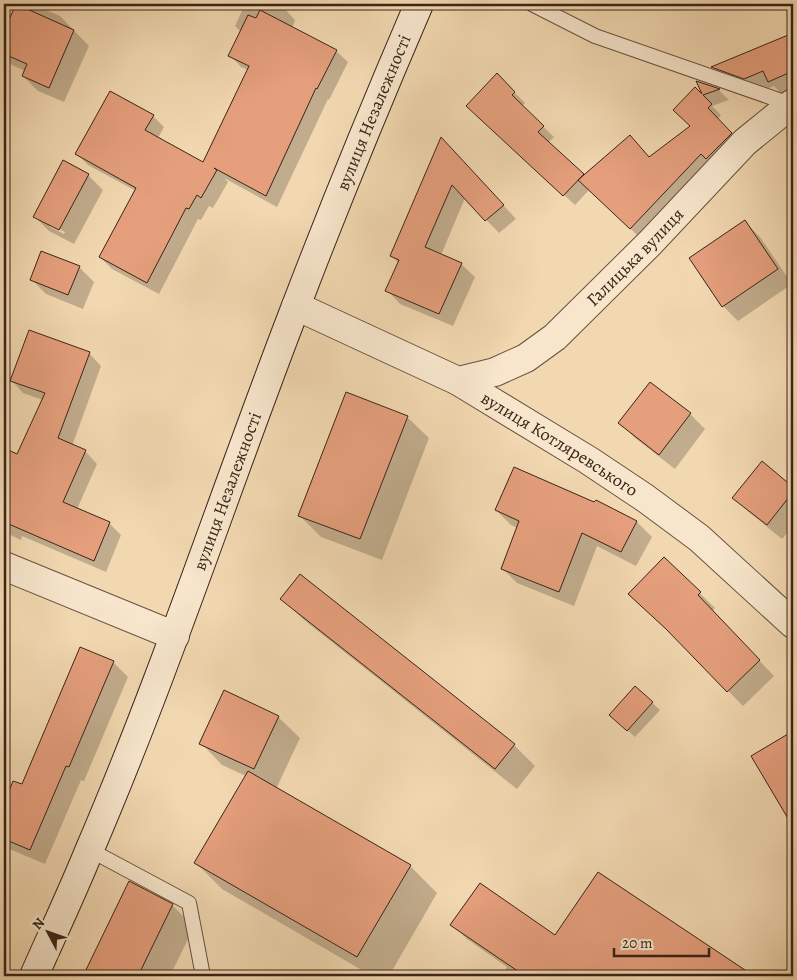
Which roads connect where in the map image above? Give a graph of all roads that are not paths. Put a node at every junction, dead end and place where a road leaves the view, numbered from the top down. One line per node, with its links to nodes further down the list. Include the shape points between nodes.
1 (419, 4): 4 (street, вулиця Незалежності)
2 (532, 4): 3 (lane, via 595,36)
3 (792, 103): 5 (street, Галицька вулиця, via 745,142 555,337 526,358 495,372)
4 (296, 306): 5 (street, вулиця Котляревського); 8 (street, вулиця Незалежності)
5 (458, 381): 7 (street, вулиця Котляревського, via 588,460 653,504 699,538)
6 (4, 566): 8 (street)
7 (793, 624)
8 (174, 636): 9 (street, вулиця Незалежності)
9 (90, 850): 10 (street, вулиця Незалежності); 11 (lane, via 189,903)
10 (34, 976)
11 (204, 976)

